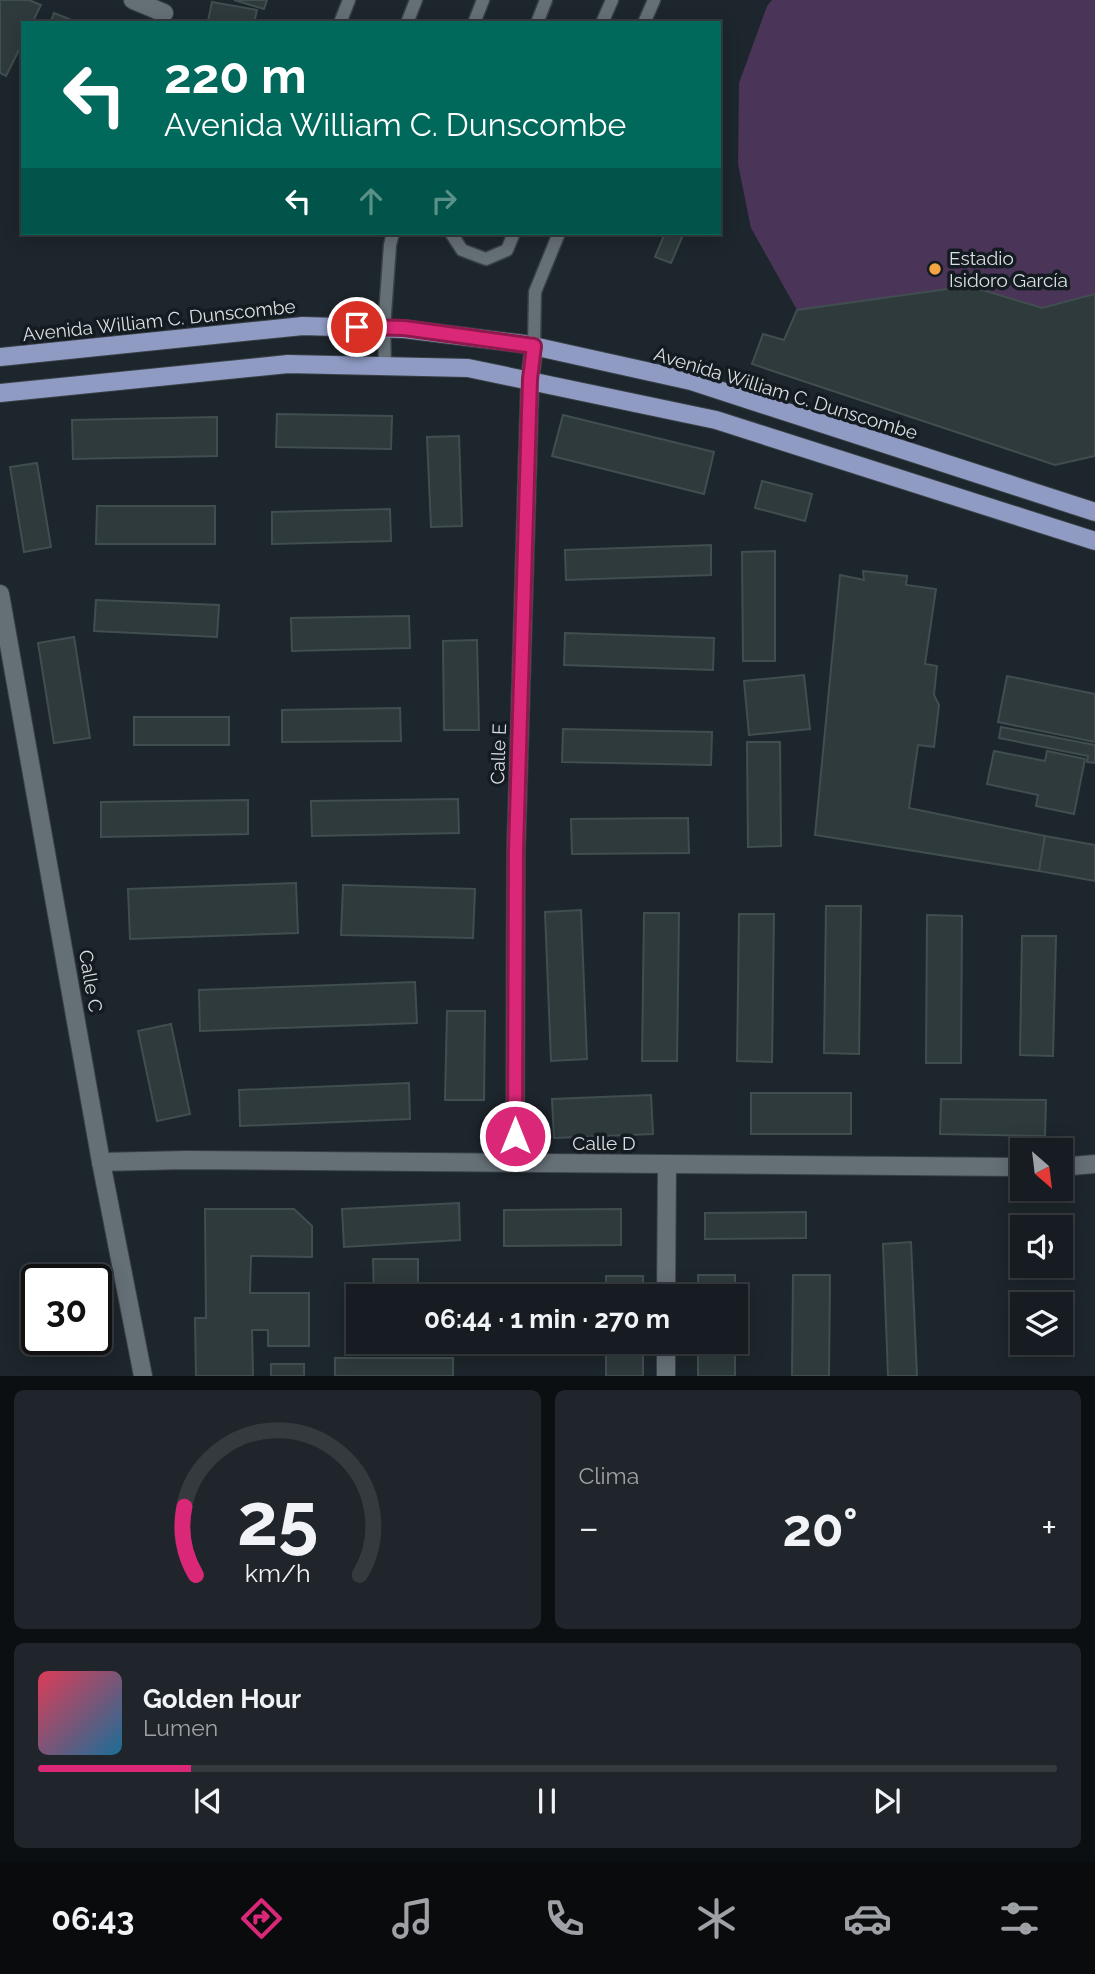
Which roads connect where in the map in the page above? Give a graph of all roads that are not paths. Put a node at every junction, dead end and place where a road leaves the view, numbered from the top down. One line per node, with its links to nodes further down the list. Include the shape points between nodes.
1 (134, 0): 9 (street)
2 (349, 0): 10 (lane)
3 (416, 0): 11 (lane)
4 (483, 0): 12 (lane)
5 (546, 0): 13 (lane)
6 (597, 0): 8 (lane)
7 (654, 0): 15 (lane)
8 (611, 3): 14 (lane)
9 (164, 12)
10 (341, 21)
11 (408, 21)
12 (475, 21)
13 (538, 21)
14 (603, 21)
15 (645, 21)
16 (392, 235): 20 (lane)
17 (452, 235): 18 (lane, via 462,250 486,259 507,250)
18 (513, 235)
19 (558, 235): 21 (lane, via 536,292)
20 (384, 328): 21 (main road, Avenida William C. Dunscombe); 22 (main road, Avenida William C. Dunscombe, via 303,326); 23 (lane)
21 (534, 346): 24 (street, Calle E); 26 (main road, Avenida William C. Dunscombe, via 691,381)
22 (0, 357)
23 (384, 366): 24 (main road, via 468,368); 25 (main road, via 288,364)
24 (530, 379): 27 (main road, via 716,420); 30 (street, Calle E, via 516,850)
25 (0, 393)
26 (1095, 512)
27 (1095, 541)
28 (0, 594): 29 (street, Calle C)
29 (101, 1162): 30 (street, Calle D); 37 (street, Calle C)
30 (515, 1163): 31 (street, Calle D)
31 (667, 1164): 34 (street, Calle D); 35 (street)
32 (1095, 1164): 33 (street)
33 (1073, 1166)
34 (1010, 1167)
35 (666, 1284)
36 (666, 1354): 38 (street)
37 (143, 1376)
38 (666, 1376)

